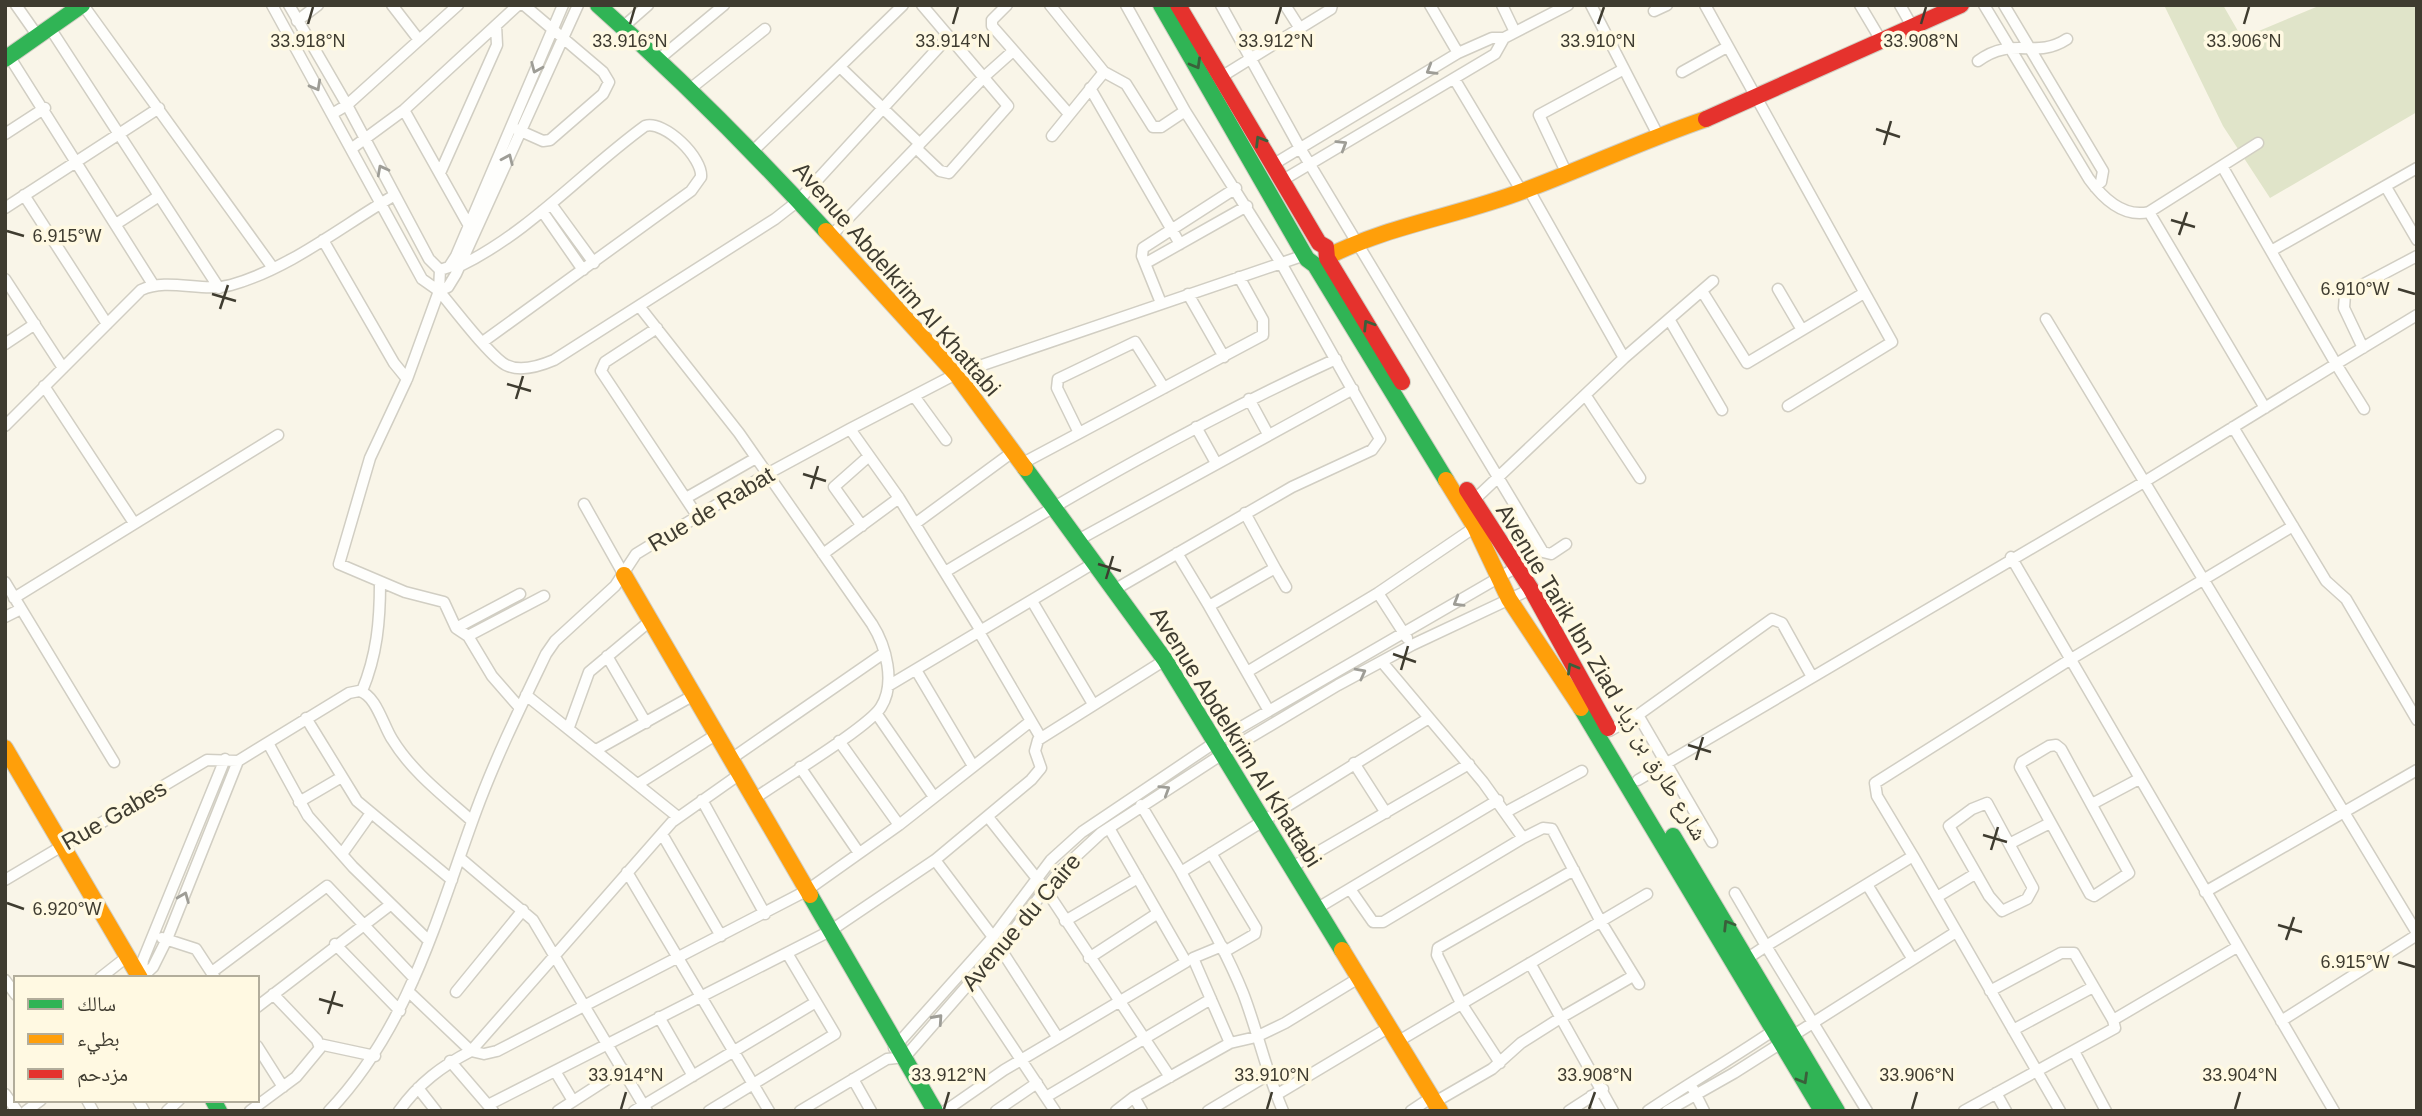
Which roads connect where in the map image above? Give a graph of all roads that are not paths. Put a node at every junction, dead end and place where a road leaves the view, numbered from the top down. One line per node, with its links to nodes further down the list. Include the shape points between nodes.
1 (16, 5): 44 (street)
2 (83, 5): 44 (main road); 74 (street)
3 (272, 5): 77 (street, one-way to 77)
4 (289, 5): 37 (street)
5 (318, 5): 37 (street)
6 (392, 5): 50 (street)
7 (517, 5): 38 (street)
8 (524, 5): 43 (street)
9 (563, 5): 43 (street)
10 (578, 5): 47 (street)
11 (598, 5): 39 (main road, Avenue Abdelkrim Al Khattabi)
12 (648, 5): 39 (street)
13 (724, 5): 58 (street)
14 (903, 5): 61 (street)
15 (922, 5): 46 (street)
16 (1050, 5): 63 (street)
17 (1126, 5): 76 (street)
18 (1161, 5): 120 (main road, Avenue Tarik Ibn Ziad شارع طارق بن زياد, one-way to 120)
19 (1178, 5): 66 (main road, Avenue Tarik Ibn Ziad شارع طارق بن زياد)
20 (1221, 5): 59 (street)
21 (1285, 5): 40 (street)
22 (1332, 5): 40 (street)
23 (1430, 5): 56 (street)
24 (1502, 5): 45 (street)
25 (1568, 5): 45 (street)
26 (1591, 5): 62 (street)
27 (1667, 5): 36 (street)
28 (1705, 5): 53 (street)
29 (1860, 5): 51 (street)
30 (1900, 5): 41 (street)
31 (1961, 5): 41 (main road)
32 (1984, 5): 52 (street)
33 (2004, 5): 54 (street)
34 (454, 6): 50 (street)
35 (1006, 6): 55 (street, via 992,24)
36 (1654, 11)
37 (297, 21): 71 (street)
38 (496, 25): 75 (street); 95 (street, via 497,45)
39 (624, 27): 58 (main road, Avenue Abdelkrim Al Khattabi)
40 (1299, 27): 59 (street)
41 (1913, 28): 51 (main road)
42 (765, 29): 69 (street)
43 (552, 30): 47 (street); 79 (street, one-way to 79)
44 (43, 32): 57 (main road); 81 (street)
45 (1516, 32): 48 (street)
46 (949, 36): 65 (street); 72 (street)
47 (563, 38): 79 (street); 79 (street, via 603,72 609,86 550,140)
48 (1504, 38): 56 (street, via 1492,38); 67 (street, via 1495,54)
49 (2067, 39): 54 (street, via 2054,47)
50 (419, 40): 71 (street)
51 (1882, 43): 70 (main road)
52 (2010, 46): 54 (street); 60 (street); 98 (street)
53 (1727, 47): 64 (street); 70 (street)
54 (2028, 47): 98 (street, via 2104,171)
55 (1013, 51): 65 (street); 78 (street)
56 (1458, 53): 87 (street, one-way to 87)
57 (7, 58): 73 (street)
58 (659, 59): 69 (main road, Avenue Abdelkrim Al Khattabi)
59 (1249, 59): 66 (street); 87 (street)
60 (1978, 61)
61 (840, 67): 72 (street); 89 (street)
62 (1624, 69): 82 (street); 96 (street, via 1539,115)
63 (1104, 72): 68 (street); 76 (street, via 1126,84 1153,127 1161,127)
64 (1682, 72)
65 (985, 76): 86 (street); 86 (street, via 1007,106 954,170 940,171)
66 (1221, 77): 91 (main road, Avenue Tarik Ibn Ziad شارع طارق بن زياد, one-way to 66)
67 (1455, 80): 92 (street, one-way to 67); 101 (street)
68 (1090, 88): 78 (street); 113 (street)
69 (690, 89): 89 (main road, Avenue Abdelkrim Al Khattabi)
70 (1755, 100): 82 (main road); 137 (street)
71 (347, 105): 77 (street); 84 (street)
72 (883, 107): 86 (street); 105 (street)
73 (44, 108): 80 (street); 90 (street)
74 (159, 108): 81 (street); 126 (street)
75 (404, 110): 84 (street); 95 (street)
76 (1185, 111): 100 (street)
77 (332, 114): 88 (street)
78 (1069, 114): 83 (street)
79 (516, 129): 112 (street); 125 (street, one-way to 79)
80 (5, 134)
81 (119, 134): 90 (street); 104 (street)
82 (1658, 135): 96 (main road)
83 (1052, 136)
84 (366, 140): 88 (street); 102 (street, one-way to 84)
85 (2258, 143): 93 (street)
86 (918, 146): 114 (street)
87 (1300, 148): 91 (street); 92 (street)
88 (351, 149): 106 (street)
89 (753, 151): 105 (main road, Avenue Abdelkrim Al Khattabi)
90 (76, 161): 103 (street); 111 (street)
91 (1273, 164): 97 (main road, Avenue Tarik Ibn Ziad شارع طارق بن زياد)
92 (1311, 164): 97 (street); 117 (street)
93 (2222, 166): 110 (street); 119 (street)
94 (2417, 168): 99 (street)
95 (440, 173): 112 (street)
96 (1567, 174): 101 (main road)
97 (1283, 180): 120 (main road, Avenue Tarik Ibn Ziad شارع طارق بن زياد)
98 (2095, 187): 110 (street, via 2109,202 2141,214)
99 (2386, 187): 116 (street); 119 (street)
100 (1236, 188): 107 (street); 113 (street)
101 (1526, 191): 117 (main road); 152 (street)
102 (396, 194): 106 (street); 127 (street, via 429,259)
103 (24, 195): 108 (street); 145 (street)
104 (159, 196): 111 (street); 133 (street)
105 (798, 201): 114 (main road, Avenue Abdelkrim Al Khattabi); 140 (street)
106 (381, 203): 115 (street); 135 (street, via 422,279)
107 (1247, 206): 118 (street); 124 (street)
108 (5, 208)
109 (546, 208): 122 (street); 122 (street, via 650,124 666,130 699,165 701,177 691,191); 125 (street); 128 (street)
110 (2149, 212): 165 (street)
111 (116, 224): 132 (street)
112 (468, 224): 127 (street, via 452,262)
113 (1172, 229): 118 (street); 123 (street, via 1143,248)
114 (831, 236): 156 (main road, Avenue Abdelkrim Al Khattabi)
115 (323, 240): 126 (street); 157 (street)
116 (2417, 240)
117 (1356, 242): 120 (main road); 181 (street)
118 (1180, 244): 123 (street)
119 (2271, 251): 154 (street)
120 (1317, 253): 124 (street, Rue de Rabat); 186 (main road, Avenue Tarik Ibn Ziad شارع طارق بن زياد, one-way to 120); 195 (main road, Avenue Tarik Ibn Ziad شارع طارق بن زياد)
121 (2417, 256): 150 (street, via 2345,294 2344,308)
122 (594, 263): 128 (street)
123 (1146, 263): 139 (street)
124 (1281, 263): 129 (street, Rue de Rabat); 153 (street)
125 (460, 266): 135 (street, via 448,287)
126 (273, 268): 133 (street)
127 (440, 270): 135 (street)
128 (583, 270): 148 (street)
129 (1239, 277): 138 (street, Rue de Rabat); 151 (street, via 1265,332)
130 (6, 281): 144 (street)
131 (1713, 281): 136 (street)
132 (154, 286): 133 (street); 145 (street, via 141,290)
133 (219, 288)
134 (1778, 289): 147 (street)
135 (439, 291): 148 (street); 157 (street)
136 (1702, 291): 142 (street); 147 (street, via 1747,363)
137 (1864, 293): 147 (street); 164 (street, via 1892,342)
138 (1188, 294): 139 (street, Rue de Rabat); 151 (street)
139 (1161, 303): 156 (street, Rue de Rabat)
140 (639, 306): 146 (street); 148 (street, via 554,360 536,366 506,365)
141 (2417, 315): 150 (street)
142 (1670, 319): 152 (street); 167 (street)
143 (2046, 319): 183 (street)
144 (35, 324): 149 (street); 155 (street)
145 (107, 324): 155 (street)
146 (657, 328): 178 (street); 184 (street, via 605,362 601,371)
147 (1802, 330)
148 (484, 341)
149 (5, 344)
150 (2363, 348): 154 (street)
151 (1223, 357): 159 (street)
152 (1624, 358): 162 (street)
153 (1336, 359): 160 (street); 163 (street)
154 (2336, 365): 165 (street); 166 (street)
155 (63, 368): 158 (street)
156 (956, 374): 161 (street, Rue de Rabat); 177 (main road, Avenue Abdelkrim Al Khattabi)
157 (407, 379): 209 (street, via 370,458 339,564)
158 (44, 386): 168 (street); 191 (street)
159 (1164, 388): 172 (street); 172 (street, via 1135,342 1058,379 1057,388)
160 (1353, 389): 173 (street); 189 (street, via 1377,429 1377,445)
161 (914, 396): 171 (street, Rue de Rabat); 175 (street)
162 (1586, 396): 181 (street); 182 (street)
163 (1249, 399): 169 (street); 173 (street)
164 (1788, 406)
165 (2265, 408): 170 (street)
166 (2364, 409)
167 (1722, 411)
168 (5, 426)
169 (1196, 427): 179 (street); 188 (street)
170 (2233, 428): 183 (street); 194 (street)
171 (850, 429): 176 (street); 180 (street, Rue de Rabat)
172 (1079, 433): 177 (street)
173 (1268, 434): 179 (street)
174 (278, 435): 191 (street)
175 (946, 440)
176 (869, 456): 185 (street); 193 (street, via 835,485)
177 (1018, 457): 188 (main road, Avenue Abdelkrim Al Khattabi); 192 (street)
178 (756, 458): 180 (street); 184 (street)
179 (1216, 463): 196 (street)
180 (767, 474): 190 (street, Rue de Rabat); 199 (street)
181 (1500, 476): 186 (street); 197 (street, via 1543,552 1551,554)
182 (1640, 478)
183 (2144, 482): 200 (street); 207 (street)
184 (686, 498): 190 (street)
185 (899, 498): 192 (street); 193 (street)
186 (1474, 501): 203 (main road, Avenue Tarik Ibn Ziad شارع طارق بن زياد)
187 (584, 504): 205 (street)
188 (1053, 506): 196 (main road, Avenue Abdelkrim Al Khattabi); 204 (street)
189 (1245, 513): 198 (street); 202 (street)
190 (698, 517): 205 (street, Rue de Rabat, via 636,554)
191 (135, 523): 216 (street)
192 (916, 523): 204 (street)
193 (862, 526): 199 (street)
194 (2292, 526): 207 (street); 247 (street, via 2326,581 2346,599)
195 (1475, 527): 206 (main road, Avenue Tarik Ibn Ziad شارع طارق بن زياد); 213 (street)
196 (1078, 540): 201 (main road, Avenue Abdelkrim Al Khattabi)
197 (1566, 544)
198 (1177, 553): 212 (street); 219 (street)
199 (823, 554): 228 (street, via 877,632)
200 (2011, 557): 230 (street); 235 (street)
201 (1094, 563): 212 (main road, Avenue Abdelkrim Al Khattabi); 218 (street)
202 (1275, 568): 210 (street); 219 (street)
203 (1517, 568): 206 (street, Avenue du Caire); 211 (main road, Avenue Tarik Ibn Ziad شارع طارق بن زياد)
204 (945, 572): 224 (street)
205 (624, 575): 222 (main road); 238 (street, Rue de Rabat, via 555,641)
206 (1499, 578): 217 (main road, Avenue Tarik Ibn Ziad شارع طارق بن زياد); 225 (street, Avenue du Caire, one-way to 225)
207 (2204, 579): 230 (street); 283 (street)
208 (5, 582): 216 (street)
209 (380, 583): 223 (street, via 443,602); 237 (street, via 379,632)
210 (1286, 587)
211 (1531, 589): 217 (street, Avenue du Caire); 251 (main road, Avenue Tarik Ibn Ziad شارع طارق بن زياد, one-way to 211)
212 (1114, 590): 231 (main road, Avenue Abdelkrim Al Khattabi)
213 (1378, 593): 225 (street); 234 (street)
214 (520, 594): 223 (street)
215 (544, 596): 226 (street)
216 (14, 598): 220 (street)
217 (1509, 599): 227 (street, Avenue du Caire); 378 (main road, Avenue Tarik Ibn Ziad شارع طارق بن زياد)
218 (1032, 601): 224 (street); 240 (street)
219 (1209, 606): 234 (street)
220 (21, 609): 221 (street); 262 (street)
221 (5, 617)
222 (650, 621): 229 (street); 239 (main road)
223 (456, 628): 226 (street)
224 (980, 631): 233 (street); 248 (street)
225 (1404, 635): 227 (street); 242 (street, Avenue du Caire)
226 (468, 636): 241 (street, via 492,676)
227 (1412, 645): 232 (street, Avenue du Caire)
228 (884, 653): 236 (street); 260 (street)
229 (607, 656): 249 (street); 250 (street, via 586,677)
230 (2071, 659): 272 (street); 301 (street, via 1875,783 1877,796)
231 (1165, 660): 240 (street); 256 (main road, Avenue Abdelkrim Al Khattabi)
232 (1382, 662): 245 (street); 256 (street, Avenue du Caire, one-way to 232)
233 (916, 670): 236 (street); 267 (street)
234 (1247, 672): 242 (street)
235 (1811, 676): 244 (street, via 1782,623 1772,619); 263 (street)
236 (888, 686): 243 (street)
237 (362, 691): 246 (street, via 349,693); 289 (street, via 370,696 408,763)
238 (526, 695): 241 (street, Rue de Rabat); 250 (street)
239 (694, 695): 249 (street); 252 (main road)
240 (1093, 704): 253 (street)
241 (520, 708): 289 (street, Rue de Rabat)
242 (1269, 711): 256 (street, Avenue du Caire)
243 (876, 713): 254 (street); 275 (street)
244 (1638, 715): 251 (street); 263 (street)
245 (1429, 718): 264 (street); 265 (street)
246 (306, 719): 255 (street); 271 (street)
247 (2417, 720)
248 (1031, 721): 253 (street); 267 (street)
249 (646, 723): 258 (street)
250 (569, 727): 258 (street)
251 (1609, 731): 273 (main road, Avenue Tarik Ibn Ziad شارع طارق بن زياد)
252 (717, 734): 260 (main road); 274 (street)
253 (1041, 738): 287 (street, via 1034,748 1040,772)
254 (839, 741): 266 (street); 291 (street)
255 (268, 743): 261 (street); 279 (street)
256 (1220, 747): 281 (street, Avenue du Caire, one-way to 256); 288 (main road, Avenue Abdelkrim Al Khattabi); 309 (street, Avenue du Caire, via 1082,832)
257 (5, 748): 297 (main road)
258 (596, 750): 274 (street)
259 (225, 759): 261 (street); 297 (street, Rue Gabes, via 207,760); 332 (street)
260 (731, 759): 270 (main road)
261 (238, 761): 335 (street, one-way to 261)
262 (114, 762)
263 (1666, 762): 273 (street); 295 (street)
264 (1354, 763): 285 (street); 288 (street)
265 (1469, 764): 278 (street); 285 (street)
266 (800, 766): 276 (street); 298 (street)
267 (973, 766): 275 (street)
268 (2417, 770): 283 (street)
269 (1582, 771): 282 (street)
270 (740, 774): 276 (main road); 277 (street)
271 (340, 778): 279 (street); 284 (street)
272 (2139, 779): 280 (street); 317 (street)
273 (1638, 780): 347 (main road, Avenue Tarik Ibn Ziad شارع طارق بن زياد, one-way to 273)
274 (638, 784): 286 (street)
275 (934, 797): 291 (street)
276 (754, 799): 316 (main road)
277 (702, 800): 286 (street); 324 (street)
278 (1498, 800): 282 (street); 314 (street)
279 (299, 802): 300 (street)
280 (2092, 804): 290 (street, via 2061,750 2049,746 2020,765); 290 (street, via 2129,873 2098,894 2090,894)
281 (1141, 805): 292 (street, Avenue du Caire); 307 (street)
282 (1506, 812): 294 (street)
283 (2344, 812): 317 (street); 331 (street)
284 (371, 813): 300 (street); 312 (street)
285 (1386, 813): 304 (street)
286 (678, 817): 293 (street)
287 (988, 817): 303 (street); 309 (street)
288 (1263, 820): 299 (street); 304 (main road, Avenue Abdelkrim Al Khattabi)
289 (472, 821): 302 (street, Rue de Rabat)
290 (2050, 823): 296 (street)
291 (899, 825): 298 (street)
292 (1109, 828): 310 (street); 315 (street, Avenue du Caire)
293 (662, 834): 306 (street); 333 (street)
294 (1523, 838): 305 (street, via 1550,828); 314 (street, via 1383,922 1373,922)
295 (1712, 842)
296 (2011, 843): 308 (street, via 2031,880 2031,895 1999,910); 308 (street, via 1987,803 1951,822 1949,828)
297 (64, 844): 311 (street, Rue Gabes); 343 (main road)
298 (859, 853): 316 (street)
299 (1211, 853): 307 (street); 341 (street, via 1256,930)
300 (342, 854): 321 (street)
301 (1913, 856): 313 (street); 320 (street)
302 (460, 858): 312 (street, Rue de Rabat); 323 (street)
303 (935, 860): 329 (street); 334 (street)
304 (1292, 867): 322 (main road, Avenue Abdelkrim Al Khattabi)
305 (1574, 870): 327 (street); 368 (street, via 1438,948 1437,955)
306 (627, 872): 344 (street); 345 (street)
307 (1181, 872): 341 (street)
308 (1975, 874): 320 (street)
309 (1036, 878): 315 (street); 334 (street, Avenue du Caire)
310 (1138, 878): 325 (street); 326 (street)
311 (5, 880)
312 (452, 880): 336 (street, Rue de Rabat)
313 (1868, 886): 338 (street); 348 (street)
314 (1350, 889): 322 (street)
315 (1045, 890): 326 (street); 340 (street, Avenue du Caire)
316 (806, 891): 324 (street); 329 (main road)
317 (2205, 892): 339 (street)
318 (1735, 893): 338 (street)
319 (1647, 894): 327 (street)
320 (1937, 897): 330 (street)
321 (390, 905): 328 (street); 336 (street)
322 (1316, 909): 357 (main road, Avenue Abdelkrim Al Khattabi)
323 (523, 910): 344 (street); 362 (street)
324 (765, 914): 333 (street)
325 (1158, 914): 346 (street); 349 (street)
326 (1065, 921): 346 (street)
327 (1601, 922): 350 (street); 373 (street, via 1636,980)
328 (362, 923): 337 (street); 351 (street, via 327,886); 356 (street)
329 (830, 931): 342 (street); 387 (main road)
330 (1956, 932): 348 (street); 360 (street)
331 (2417, 934): 376 (street)
332 (154, 936): 335 (street); 354 (street)
333 (721, 936): 345 (street)
334 (993, 937): 387 (street, Avenue du Caire)
335 (167, 939): 351 (street, via 195,949); 355 (street)
336 (429, 941): 356 (street, Rue de Rabat)
337 (335, 944): 363 (street); 371 (street)
338 (1766, 946): 347 (street); 375 (street)
339 (2237, 947): 374 (street); 376 (street)
340 (1000, 948): 358 (street, Avenue du Caire); 381 (street)
341 (1223, 949): 349 (street); 380 (street)
342 (787, 953): 364 (street); 367 (street)
343 (128, 956): 352 (street); 353 (main road)
344 (554, 956): 370 (street); 388 (street)
345 (677, 958): 364 (street); 370 (street)
346 (1090, 958): 366 (street)
347 (1748, 958): 378 (main road, Avenue Tarik Ibn Ziad شارع طارق بن زياد)
348 (1912, 958): 375 (street)
349 (1190, 960): 365 (street); 366 (street)
350 (1530, 963): 368 (street); 373 (street)
351 (214, 975)
352 (103, 976)
353 (140, 976)
354 (141, 976)
355 (143, 976)
356 (414, 978): 361 (street, Rue de Rabat)
357 (1357, 979): 379 (main road, Avenue Abdelkrim Al Khattabi); 380 (street)
358 (970, 984): 387 (street, Avenue du Caire, one-way to 358); 392 (street)
359 (2093, 986): 360 (street, via 2074,953 2066,951); 374 (street); 377 (street)
360 (1990, 991): 377 (street)
361 (409, 992): 371 (street, Rue de Rabat); 388 (street)
362 (456, 992)
363 (274, 994): 369 (street); 383 (street)
364 (699, 996): 372 (street); 389 (street)
365 (1211, 999): 382 (street); 385 (street)
366 (1118, 1001): 381 (street); 382 (street)
367 (816, 1002): 389 (street); 404 (street, via 835,1035)
368 (1461, 1003): 379 (street); 394 (street)
369 (259, 1005)
370 (585, 1007): 384 (street); 388 (street, via 497,1051)
371 (400, 1011): 391 (street, Rue de Rabat)
372 (659, 1017): 384 (street); 399 (street)
373 (1562, 1017): 394 (street, via 1521,1043); 407 (street)
374 (2113, 1020): 390 (street, via 2113,1030)
375 (1812, 1021): 378 (street); 446 (street)
376 (2281, 1021): 451 (street)
377 (2013, 1030): 397 (street)
378 (1783, 1032): 403 (street); 410 (street); 444 (main road, Avenue Tarik Ibn Ziad شارع طارق بن زياد, one-way to 444); 445 (main road, Avenue Tarik Ibn Ziad شارع طارق بن زياد)
379 (1393, 1035): 411 (street); 416 (main road, Avenue Abdelkrim Al Khattabi)
380 (1256, 1037): 385 (street); 398 (street)
381 (1058, 1038): 392 (street)
382 (1143, 1038): 400 (street); 413 (street)
383 (319, 1044): 391 (street); 405 (street, via 315,1057)
384 (607, 1044): 395 (street); 396 (street)
385 (1230, 1044): 400 (street)
386 (259, 1049): 405 (street)
387 (901, 1050): 401 (street); 429 (main road)
388 (471, 1051): 393 (street)
389 (733, 1051): 399 (street); 404 (street)
390 (2075, 1053): 397 (street); 450 (street)
391 (375, 1056): 418 (street, Rue de Rabat)
392 (1021, 1059): 402 (street); 430 (street)
393 (450, 1061): 406 (street); 419 (street)
394 (1500, 1063): 416 (street)
395 (623, 1069): 415 (street); 420 (street)
396 (555, 1071): 415 (street); 419 (street)
397 (2038, 1071): 408 (street); 449 (street)
398 (1268, 1075): 411 (street); 435 (street)
399 (693, 1076): 420 (street)
400 (1170, 1077): 414 (street)
401 (853, 1079): 427 (street); 428 (street)
402 (1037, 1083): 413 (street); 431 (street)
403 (1689, 1083): 410 (street); 441 (street)
404 (753, 1084): 425 (street); 426 (street)
405 (283, 1087): 421 (street)
406 (418, 1088): 422 (street); 423 (street)
407 (1603, 1089): 412 (street); 440 (street)
408 (1996, 1093): 447 (street); 448 (street)
409 (5, 1094): 417 (street)
410 (1696, 1094): 442 (street); 443 (street)
411 (1276, 1095): 436 (street)
412 (1591, 1096): 438 (street); 439 (street)
413 (1046, 1097): 432 (street)
414 (1134, 1097): 433 (street); 434 (street)
415 (573, 1101): 424 (street)
416 (1436, 1103): 437 (street)
417 (16, 1107)
418 (336, 1108)
419 (490, 1108)
420 (641, 1109)
421 (250, 1111)
422 (399, 1111)
423 (436, 1111)
424 (558, 1111)
425 (709, 1111)
426 (769, 1111)
427 (800, 1111)
428 (871, 1111)
429 (935, 1111)
430 (945, 1111)
431 (996, 1111)
432 (1055, 1111)
433 (1116, 1111)
434 (1142, 1111)
435 (1208, 1111)
436 (1283, 1111)
437 (1411, 1111)
438 (1569, 1111)
439 (1600, 1111)
440 (1613, 1111)
441 (1648, 1111)
442 (1667, 1111)
443 (1704, 1111)
444 (1822, 1111)
445 (1837, 1111)
446 (1867, 1111)
447 (1964, 1111)
448 (2006, 1111)
449 (2060, 1111)
450 (2106, 1111)
451 (2334, 1111)

